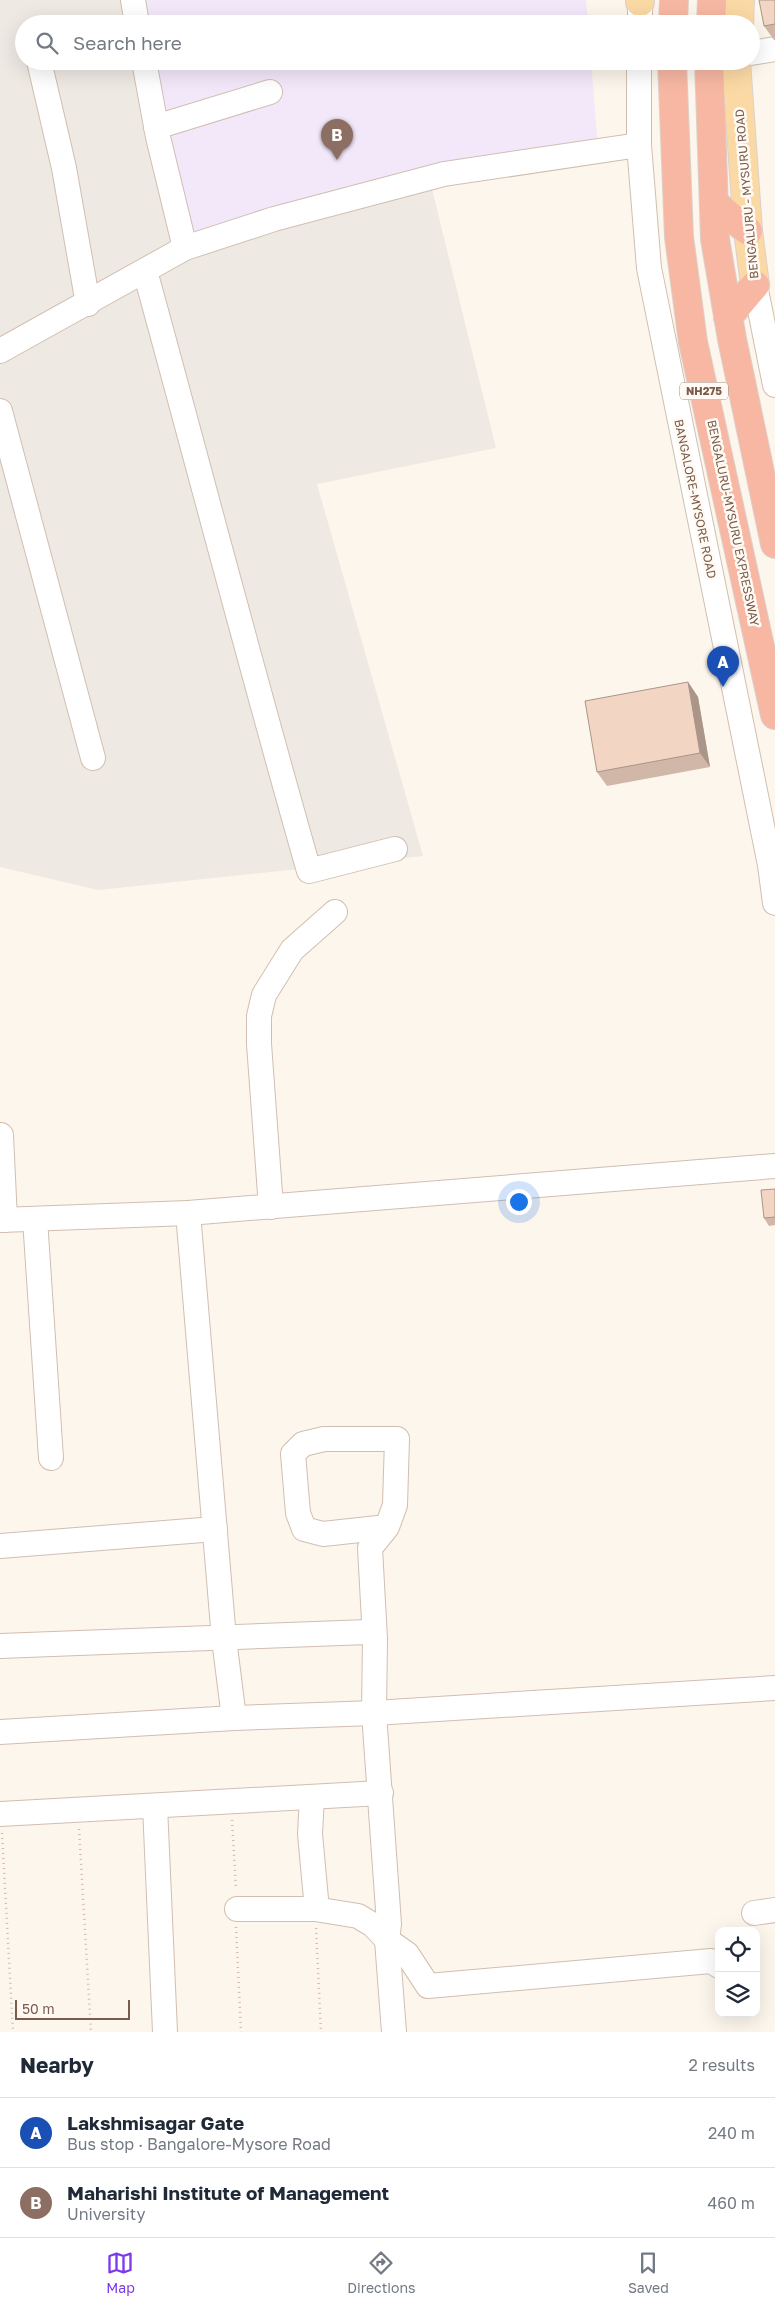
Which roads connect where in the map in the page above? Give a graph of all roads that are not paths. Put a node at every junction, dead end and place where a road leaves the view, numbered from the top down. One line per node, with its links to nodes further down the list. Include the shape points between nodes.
1 (133, 0): 5 (street)
2 (674, 0): 6 (highway)
3 (712, 0): 7 (highway)
4 (740, 0): 8 (main road)
5 (136, 15)
6 (674, 15)
7 (711, 15)
8 (739, 15)
9 (775, 49): 10 (street)
10 (760, 52)
11 (41, 70): 25 (street, via 64,168)
12 (146, 70): 18 (street)
13 (639, 70): 19 (street, BANGALORE-MYSORE ROAD / NH275)
14 (672, 70): 32 (highway, BENGALURU-MYSURU EXPRESSWAY / NH275, via 679,236 693,342)
15 (709, 70): 20 (highway, NH275)
16 (737, 70): 21 (main road, BENGALURU - MYSURU ROAD)
17 (270, 92): 18 (street)
18 (156, 127): 22 (street)
19 (639, 145): 22 (street, via 444,174 274,219); 35 (street, BANGALORE-MYSORE ROAD / NH275, via 649,268)
20 (714, 203): 21 (highway); 26 (highway, NH275, via 715,240)
21 (748, 231): 24 (main road, BENGALURU - MYSURU ROAD)
22 (185, 248): 23 (street)
23 (145, 271): 25 (street); 34 (street, via 308,871)
24 (755, 285): 26 (highway); 27 (street, BENGALURU - MYSURU ROAD)
25 (88, 304): 28 (street)
26 (728, 317): 31 (highway, NH275)
27 (770, 343): 29 (street, BENGALURU - MYSURU ROAD)
28 (0, 351)
29 (775, 385)
30 (0, 411): 33 (street)
31 (775, 544)
32 (775, 715)
33 (93, 758)
34 (395, 849)
35 (775, 903)
36 (335, 912): 39 (street, via 292,950 264,995 259,1044)
37 (1, 1135): 42 (street)
38 (775, 1166): 39 (street)
39 (271, 1206): 40 (street)
40 (188, 1213): 41 (street); 45 (street)
41 (35, 1219): 42 (street); 43 (street)
42 (3, 1220)
43 (51, 1458)
44 (387, 1527): 44 (street, via 396,1504 397,1439 324,1439 303,1444 293,1454 298,1513 304,1529 323,1534); 48 (street, via 370,1548)
45 (215, 1529): 46 (street); 47 (street)
46 (0, 1546)
47 (224, 1639): 48 (street, via 368,1632); 49 (street); 52 (street)
48 (376, 1639): 51 (street)
49 (0, 1646)
50 (775, 1688): 51 (street)
51 (374, 1713): 52 (street); 54 (street)
52 (234, 1718): 53 (street)
53 (0, 1732)
54 (381, 1792): 55 (street); 60 (street, via 389,1924)
55 (312, 1797): 56 (street); 59 (street, via 310,1834)
56 (155, 1806): 57 (street); 62 (street)
57 (1, 1814)
58 (237, 1909): 59 (street)
59 (315, 1909): 60 (street, via 358,1916 373,1925)
60 (387, 1940): 61 (street, via 407,1954 428,1986 711,1961); 63 (street)
61 (715, 1964)
62 (165, 2032)
63 (394, 2032)

